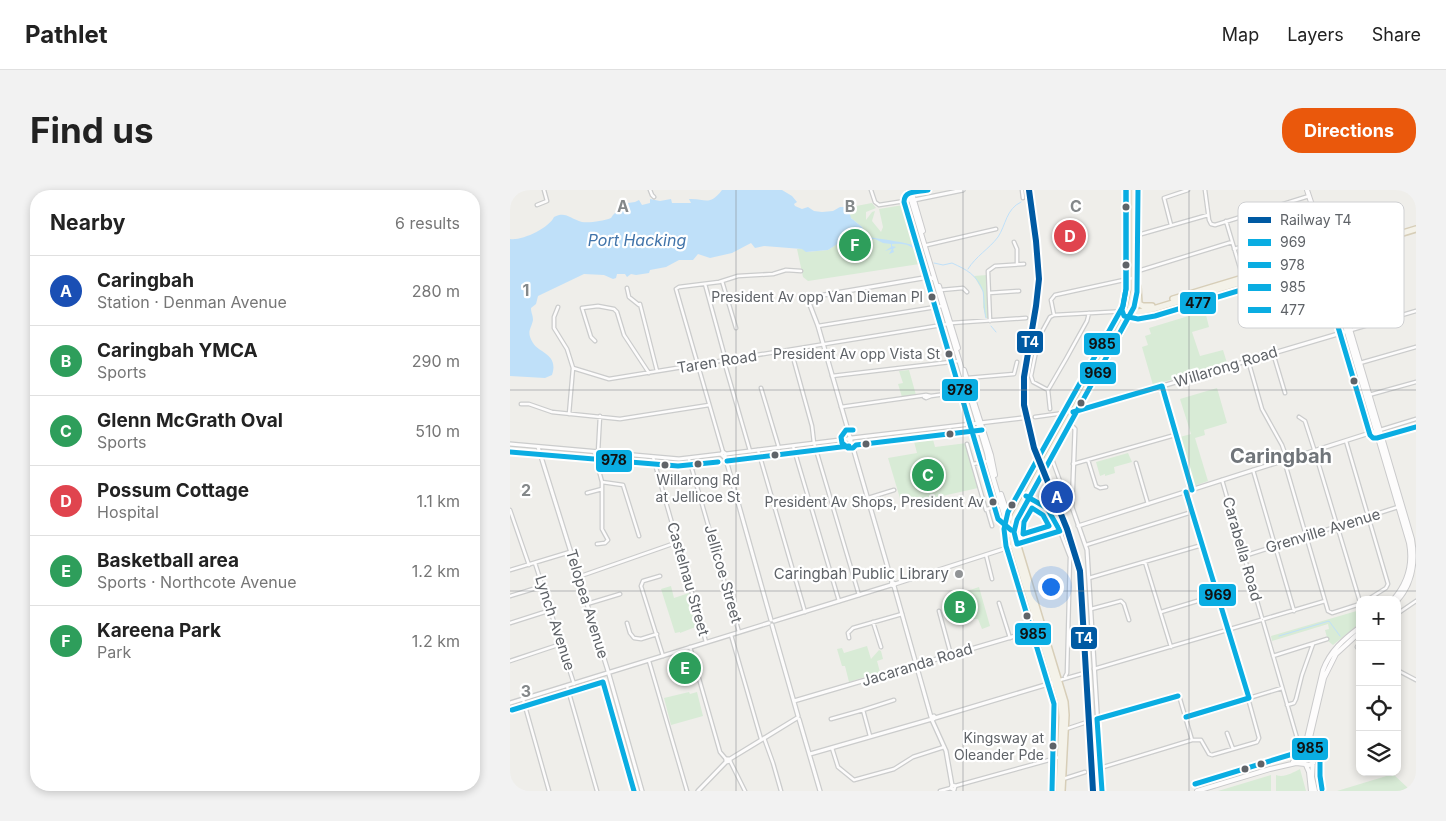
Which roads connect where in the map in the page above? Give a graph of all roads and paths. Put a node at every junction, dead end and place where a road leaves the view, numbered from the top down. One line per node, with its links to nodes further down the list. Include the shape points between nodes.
1 (544, 190): 17 (street, via 547,201)
2 (650, 190): 12 (street)
3 (871, 190): 14 (street, via 879,206)
4 (910, 190): 14 (main road)
5 (963, 190): 14 (street)
6 (1022, 190): 13 (street)
7 (1136, 190): 25 (main road)
8 (1188, 190): 21 (street, via 1164,198)
9 (1205, 190): 18 (street)
10 (1307, 190): 11 (main road)
11 (1309, 196): 15 (street); 16 (main road)
12 (654, 197)
13 (1023, 198)
14 (912, 200): 28 (main road)
15 (1289, 202)
16 (1311, 202)
17 (537, 205)
18 (1208, 215): 20 (street, via 1213,225); 21 (street)
19 (1238, 217): 20 (street)
20 (1226, 221): 27 (street)
21 (1171, 225): 25 (street)
22 (1416, 227): 24 (main road)
23 (996, 229): 28 (street)
24 (1404, 231)
25 (1135, 236): 36 (main road)
26 (1014, 242): 32 (street)
27 (1232, 242): 30 (street); 36 (street)
28 (926, 246): 35 (main road); 44 (main road)
29 (1238, 248): 30 (street)
30 (1234, 249): 31 (street)
31 (1238, 263)
32 (1017, 264): 33 (street); 47 (street, via 990,269 987,274)
33 (1024, 264)
34 (801, 271): 39 (street, via 786,270)
35 (933, 273): 37 (street); 38 (main road)
36 (1135, 274): 42 (main road); 51 (main road); 54 (street, via 1055,295 1051,300)
37 (929, 278): 38 (street); 60 (street, via 812,297 808,300)
38 (935, 279): 44 (main road)
39 (722, 281): 41 (street); 61 (street)
40 (1238, 281): 49 (main road)
41 (705, 284): 72 (street); 76 (street, via 677,287 676,291)
42 (1137, 284): 49 (main road, via 1139,304); 51 (main road)
43 (627, 288): 78 (street, via 629,297 640,305)
44 (939, 290): 46 (street, via 963,288); 48 (main road); 58 (main road)
45 (1019, 290): 47 (street)
46 (967, 292)
47 (989, 293): 57 (street)
48 (943, 306): 58 (main road); 60 (street)
49 (1152, 307): 51 (main road, via 1138,312); 59 (main road)
50 (558, 308): 77 (street, via 554,328 567,349)
51 (1131, 310): 53 (street); 59 (main road); 93 (main road)
52 (1416, 311): 55 (street, Willarong Road)
53 (1089, 313): 54 (street); 85 (street)
54 (1054, 315): 85 (street, via 1039,337 1031,374 1033,382)
55 (1404, 315)
56 (1026, 318): 57 (street, Taren Road)
57 (990, 321): 58 (street, Taren Road)
58 (950, 324): 67 (street, Taren Road); 73 (main road); 81 (main road)
59 (1125, 325): 93 (main road)
60 (818, 326): 67 (street)
61 (736, 328)
62 (1347, 328): 65 (main road)
63 (1347, 328): 65 (main road)
64 (1358, 328): 65 (street, Willarong Road)
65 (1348, 331): 70 (street, Willarong Road); 75 (main road); 88 (main road)
66 (595, 342): 79 (street, via 590,337 582,308 614,309 624,335)
67 (823, 344): 69 (street, Taren Road); 80 (street)
68 (1416, 346): 75 (street)
69 (791, 350): 72 (street, Taren Road); 107 (street)
70 (1273, 353): 71 (street, Willarong Road); 87 (street)
71 (1248, 360): 83 (street, Willarong Road); 123 (street, via 1262,409 1282,445)
72 (725, 361): 76 (street, Taren Road); 114 (street)
73 (959, 361): 80 (street); 81 (main road)
74 (1017, 362): 81 (street, via 1014,374)
75 (1360, 363): 88 (main road)
76 (698, 365): 78 (street, Taren Road); 90 (street)
77 (573, 368): 79 (street, Taren Road, via 605,379); 94 (street)
78 (657, 371): 79 (street, Taren Road)
79 (649, 373)
80 (832, 376): 91 (street)
81 (966, 378): 86 (main road)
82 (1416, 382): 88 (street)
83 (1162, 386): 93 (street, Willarong Road); 103 (street)
84 (760, 388): 111 (street)
85 (1048, 390): 92 (street)
86 (970, 391): 91 (street); 100 (main road)
87 (1285, 394)
88 (1368, 396): 102 (main road)
89 (521, 404): 94 (street)
90 (709, 405): 95 (street, via 622,418); 117 (street)
91 (841, 407): 104 (street)
92 (1050, 409)
93 (1075, 412): 96 (street, Willarong Road); 101 (main road); 119 (main road)
94 (569, 414): 95 (street)
95 (600, 416): 116 (street)
96 (1035, 417)
97 (1299, 417): 115 (street, via 1305,421)
98 (1022, 418): 100 (street)
99 (1416, 419): 102 (street)
100 (979, 423): 104 (street); 112 (main road); 121 (main road)
101 (1070, 424): 119 (main road); 126 (street, via 1075,428)
102 (1378, 431): 105 (street); 141 (main road)
103 (1175, 434): 122 (street); 133 (street)
104 (850, 439): 107 (street); 138 (street)
105 (1346, 441): 115 (street); 145 (street)
106 (510, 444): 110 (street)
107 (814, 444): 109 (street); 180 (street)
108 (967, 444): 125 (street)
109 (794, 446): 111 (street); 187 (street)
110 (538, 447): 116 (street); 161 (street, Telopea Avenue)
111 (780, 448): 113 (street)
112 (989, 449): 121 (main road); 140 (main road)
113 (758, 450): 114 (street); 198 (street)
114 (750, 451): 117 (street)
115 (1315, 451): 123 (street); 150 (street)
116 (596, 452): 118 (street); 129 (street)
117 (724, 454): 120 (street); 203 (street)
118 (653, 457): 120 (street); 154 (street, Castelnau Street)
119 (1050, 458): 136 (main road); 137 (street, via 1065,495)
120 (689, 459): 210 (street, Jellicoe Street)
121 (988, 460): 125 (street); 140 (main road)
122 (1088, 460): 126 (street); 130 (street, via 1096,486)
123 (1285, 460): 127 (street); 153 (street)
124 (1136, 463): 139 (street)
125 (974, 464): 142 (street)
126 (1073, 464): 137 (street)
127 (1253, 470): 128 (street); 159 (street)
128 (1222, 480): 133 (street); 163 (street, Carabella Road)
129 (602, 482): 131 (street); 152 (street, via 623,485)
130 (1106, 487)
131 (602, 489): 135 (street); 155 (street, via 601,528 608,540)
132 (894, 490): 138 (street)
133 (1192, 490): 134 (street)
134 (1186, 492): 139 (street); 144 (street)
135 (587, 493)
136 (1028, 497): 147 (main road); 151 (street, via 1048,508)
137 (1072, 497): 149 (street, via 1072,511)
138 (868, 498): 177 (street)
139 (1148, 504): 149 (street)
140 (1004, 505): 142 (street); 146 (main road); 147 (main road)
141 (1400, 506): 145 (street, Grenville Avenue); 160 (main road)
142 (987, 509): 148 (street)
143 (510, 510): 167 (street)
144 (1192, 512): 157 (street); 158 (street)
145 (1368, 516): 150 (street, Grenville Avenue); 184 (street, via 1388,586)
146 (1005, 517): 147 (main road); 156 (main road)
147 (1013, 522): 156 (main road)
148 (992, 526)
149 (1078, 526): 157 (street)
150 (1337, 526): 153 (street, Grenville Avenue); 183 (street)
151 (1060, 531): 156 (street); 233 (street, via 1070,562)
152 (640, 536)
153 (1306, 536): 159 (street, Grenville Avenue); 188 (street)
154 (678, 542): 173 (street); 217 (street, Castelnau Street)
155 (597, 544)
156 (1015, 545): 162 (street); 207 (main road)
157 (1086, 545): 174 (street)
158 (1202, 545): 165 (street); 181 (street)
159 (1275, 546): 163 (street, Grenville Avenue); 195 (street)
160 (1412, 549): 164 (street); 168 (main road); 170 (main road)
161 (570, 552): 166 (street); 173 (street, Telopea Avenue)
162 (986, 555): 175 (street); 177 (street)
163 (1244, 556): 202 (street, Carabella Road)
164 (1416, 557)
165 (1145, 562): 174 (street); 199 (street)
166 (535, 563): 167 (street); 178 (street, Lynch Avenue)
167 (529, 564): 169 (street)
168 (1415, 568): 170 (street); 176 (main road)
169 (510, 570)
170 (1408, 574): 185 (main road)
171 (660, 576): 211 (street, via 643,581 641,586)
172 (1416, 576): 176 (street)
173 (578, 577): 191 (street, Telopea Avenue)
174 (1089, 578): 193 (street)
175 (992, 579)
176 (1410, 580): 186 (main road)
177 (893, 584): 180 (street); 200 (street)
178 (543, 586): 182 (street); 194 (street, Lynch Avenue)
179 (620, 594): 191 (street)
180 (859, 595): 187 (street)
181 (1217, 595): 199 (street); 208 (street)
182 (510, 596)
183 (1358, 596)
184 (1373, 596)
185 (1396, 596)
186 (1401, 596)
187 (839, 601): 198 (street)
188 (1325, 601): 192 (street, via 1330,613); 195 (street)
189 (1416, 601): 197 (street)
190 (999, 602): 215 (street)
191 (587, 604): 231 (street, Telopea Avenue)
192 (1356, 604)
193 (1091, 609): 201 (street, via 1121,601); 229 (street)
194 (551, 610): 205 (street); 218 (street, Lynch Avenue)
195 (1294, 610): 202 (street)
196 (939, 611): 223 (street)
197 (1401, 611)
198 (805, 612): 203 (street)
199 (1161, 612): 222 (street)
200 (902, 614): 204 (street); 228 (street)
201 (1129, 620)
202 (1262, 620): 208 (street); 225 (street, Carabella Road)
203 (772, 622): 210 (street); 242 (street)
204 (873, 622): 214 (street, via 851,629); 221 (street)
205 (510, 623)
206 (627, 623): 211 (street, via 634,638)
207 (1041, 628): 215 (street, Jacaranda Road); 235 (main road)
208 (1228, 629): 222 (street); 239 (street)
209 (1356, 630): 258 (main road, via 1337,646 1326,662)
210 (739, 632): 212 (street)
211 (657, 634): 224 (street)
212 (731, 635): 217 (street); 255 (street)
213 (1356, 635): 263 (main road, via 1341,648 1327,669 1308,744)
214 (849, 638)
215 (1010, 638): 223 (street, Jacaranda Road)
216 (1327, 639): 219 (street)
217 (706, 642): 220 (street)
218 (561, 644): 227 (street); 236 (street, Lynch Avenue)
219 (1313, 644): 225 (street); 244 (street, via 1296,700)
220 (690, 647): 224 (street); 266 (street, via 720,752)
221 (881, 647)
222 (1171, 647): 229 (street)
223 (950, 655): 228 (street, Jacaranda Road)
224 (663, 656): 226 (street)
225 (1273, 656): 238 (street, Carabella Road)
226 (649, 660): 231 (street); 278 (street)
227 (510, 661)
228 (917, 665): 242 (street, Jacaranda Road); 248 (street)
229 (1094, 669): 250 (street)
230 (1401, 672): 234 (street)
231 (608, 673): 236 (street); 277 (street, Telopea Avenue)
232 (1081, 674): 233 (street)
233 (1065, 677): 235 (street)
234 (1416, 680)
235 (1058, 681): 248 (street); 252 (main road, via 1066,707); 264 (main road)
236 (574, 684): 237 (street)
237 (567, 686): 240 (street); 276 (street)
238 (1282, 688): 239 (street); 244 (street, Carabella Road)
239 (1248, 698): 246 (street); 261 (street, via 1259,739)
240 (523, 700): 243 (street); 275 (street)
241 (894, 700): 245 (street)
242 (794, 701): 247 (street)
243 (510, 703)
244 (1287, 705): 256 (street, Carabella Road)
245 (863, 710): 249 (street); 254 (street)
246 (1186, 717): 250 (street, via 1178,696 1175,696); 257 (street)
247 (798, 718): 255 (street); 262 (street)
248 (933, 718): 254 (street); 259 (street)
249 (831, 719)
250 (1097, 719): 270 (street)
251 (1084, 723): 252 (street)
252 (1066, 730): 264 (main road)
253 (1227, 733): 261 (street)
254 (870, 736): 260 (street)
255 (762, 738): 266 (street); 281 (street)
256 (1297, 738)
257 (1192, 740): 261 (street, via 1199,740 1211,755); 270 (street)
258 (1305, 743): 265 (main road); 267 (main road, via 1299,758)
259 (944, 747): 260 (street, via 913,757 896,768 856,780 838,767); 274 (street)
260 (832, 748): 262 (street)
261 (1233, 749)
262 (810, 754): 282 (street)
263 (1311, 756): 265 (main road); 268 (main road)
264 (1062, 757): 273 (main road); 274 (street); 284 (main road)
265 (1304, 758): 267 (main road); 269 (main road)
266 (728, 760): 279 (street); 280 (street)
267 (1293, 762): 271 (main road)
268 (1313, 763): 269 (main road); 287 (main road)
269 (1306, 765): 271 (main road); 287 (main road)
270 (1100, 768): 285 (street)
271 (1270, 769): 286 (main road)
272 (1085, 772): 273 (street)
273 (1063, 779): 284 (main road)
274 (953, 788): 283 (street)
275 (549, 791)
276 (597, 791)
277 (642, 791)
278 (687, 791)
279 (698, 791)
280 (745, 791)
281 (781, 791)
282 (820, 791)
283 (940, 791)
284 (1061, 791)
285 (1102, 791)
286 (1197, 791)
287 (1313, 791)

